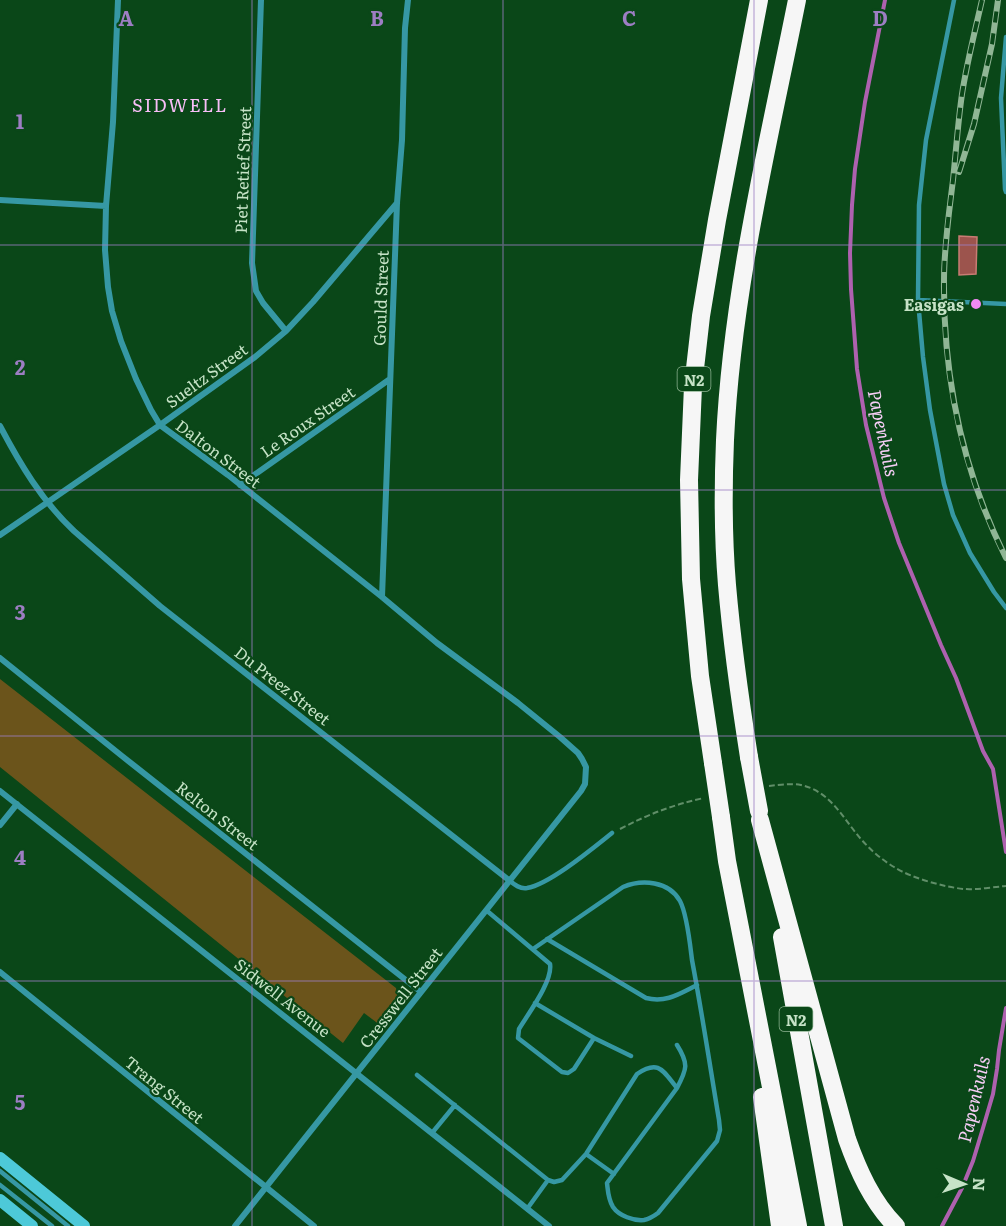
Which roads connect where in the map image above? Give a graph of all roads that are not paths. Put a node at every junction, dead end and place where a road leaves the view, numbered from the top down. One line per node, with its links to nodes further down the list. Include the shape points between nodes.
1 (118, 0): 11 (street, Dalton Street)
2 (261, 0): 14 (street, Piet Retief Street, via 252,263 256,291)
3 (408, 0): 10 (street, Gould Street)
4 (759, 0): 30 (highway, N2, bridge, via 701,316 689,480 690,568 700,676)
5 (797, 0): 27 (highway, N2, bridge, via 746,262 728,400 724,489 727,584)
6 (954, 0): 12 (lane, via 926,140 919,205)
7 (1006, 37): 8 (lane, via 1001,98)
8 (1006, 192)
9 (0, 200): 11 (street)
10 (397, 203): 14 (street, Sueltz Street); 15 (street, Gould Street)
11 (106, 206): 16 (street, Dalton Street, via 105,250 112,311 136,380)
12 (918, 300): 13 (lane); 22 (lane, via 930,411 944,484 970,553)
13 (1006, 304)
14 (286, 332): 16 (street, Sueltz Street)
15 (390, 379): 18 (street, Le Roux Street); 21 (street, Gould Street)
16 (160, 425): 18 (street, Dalton Street); 19 (street, Sueltz Street)
17 (0, 426): 19 (street, Du Preez Street)
18 (240, 485): 21 (street, Dalton Street)
19 (48, 503): 20 (street, Sueltz Street); 31 (street, Du Preez Street, via 74,531 160,606)
20 (0, 535)
21 (382, 597): 24 (street, Dalton Street, via 578,753 586,767)
22 (1006, 608)
23 (0, 658): 37 (street, Relton Street)
24 (585, 784): 31 (street, Cresswell Street)
25 (0, 791): 26 (street, Sidwell Avenue)
26 (17, 804): 28 (street); 42 (street, Sidwell Avenue)
27 (759, 816): 56 (highway, via 847,1139 873,1197); 66 (highway, N2)
28 (0, 825)
29 (612, 834): 31 (lane, via 545,881 527,888)
30 (728, 861): 64 (highway); 65 (highway, N2)
31 (510, 881): 32 (street, Cresswell Street)
32 (486, 910): 34 (lane); 37 (street, Cresswell Street)
33 (547, 939): 34 (lane); 36 (lane, via 646,998 670,998); 36 (lane, via 631,883 659,884 680,901)
34 (533, 949): 38 (lane, via 550,964 552,971)
35 (0, 972): 53 (street, Trang Street)
36 (697, 985): 50 (lane, via 719,1120 717,1142 658,1213 647,1220 621,1215 613,1207 607,1182)
37 (421, 992): 42 (street, Cresswell Street)
38 (535, 1003): 39 (lane); 39 (lane, via 519,1029 518,1038 562,1072 574,1069)
39 (594, 1038): 41 (lane)
40 (677, 1045): 44 (lane, via 687,1066)
41 (631, 1056)
42 (357, 1073): 46 (street, Sidwell Avenue); 53 (street, Cresswell Street)
43 (417, 1075): 45 (lane)
44 (676, 1088): 47 (lane, via 655,1067 637,1074); 50 (lane)
45 (455, 1105): 46 (lane); 51 (lane)
46 (432, 1133): 55 (street, Sidwell Avenue)
47 (586, 1154): 50 (lane); 51 (lane, via 562,1180)
48 (0, 1158): 60 (main road)
49 (0, 1171): 59 (lane)
50 (614, 1174)
51 (548, 1180): 55 (lane)
52 (0, 1185): 58 (lane)
53 (265, 1188): 61 (street, Cresswell Street); 62 (street, Trang Street)
54 (0, 1200): 57 (main road)
55 (527, 1209): 63 (street, Sidwell Avenue)
56 (893, 1223)
57 (32, 1226)
58 (52, 1226)
59 (68, 1226)
60 (84, 1226)
61 (235, 1226)
62 (314, 1226)
63 (549, 1226)
64 (780, 1226)
65 (798, 1226)
66 (834, 1226)

